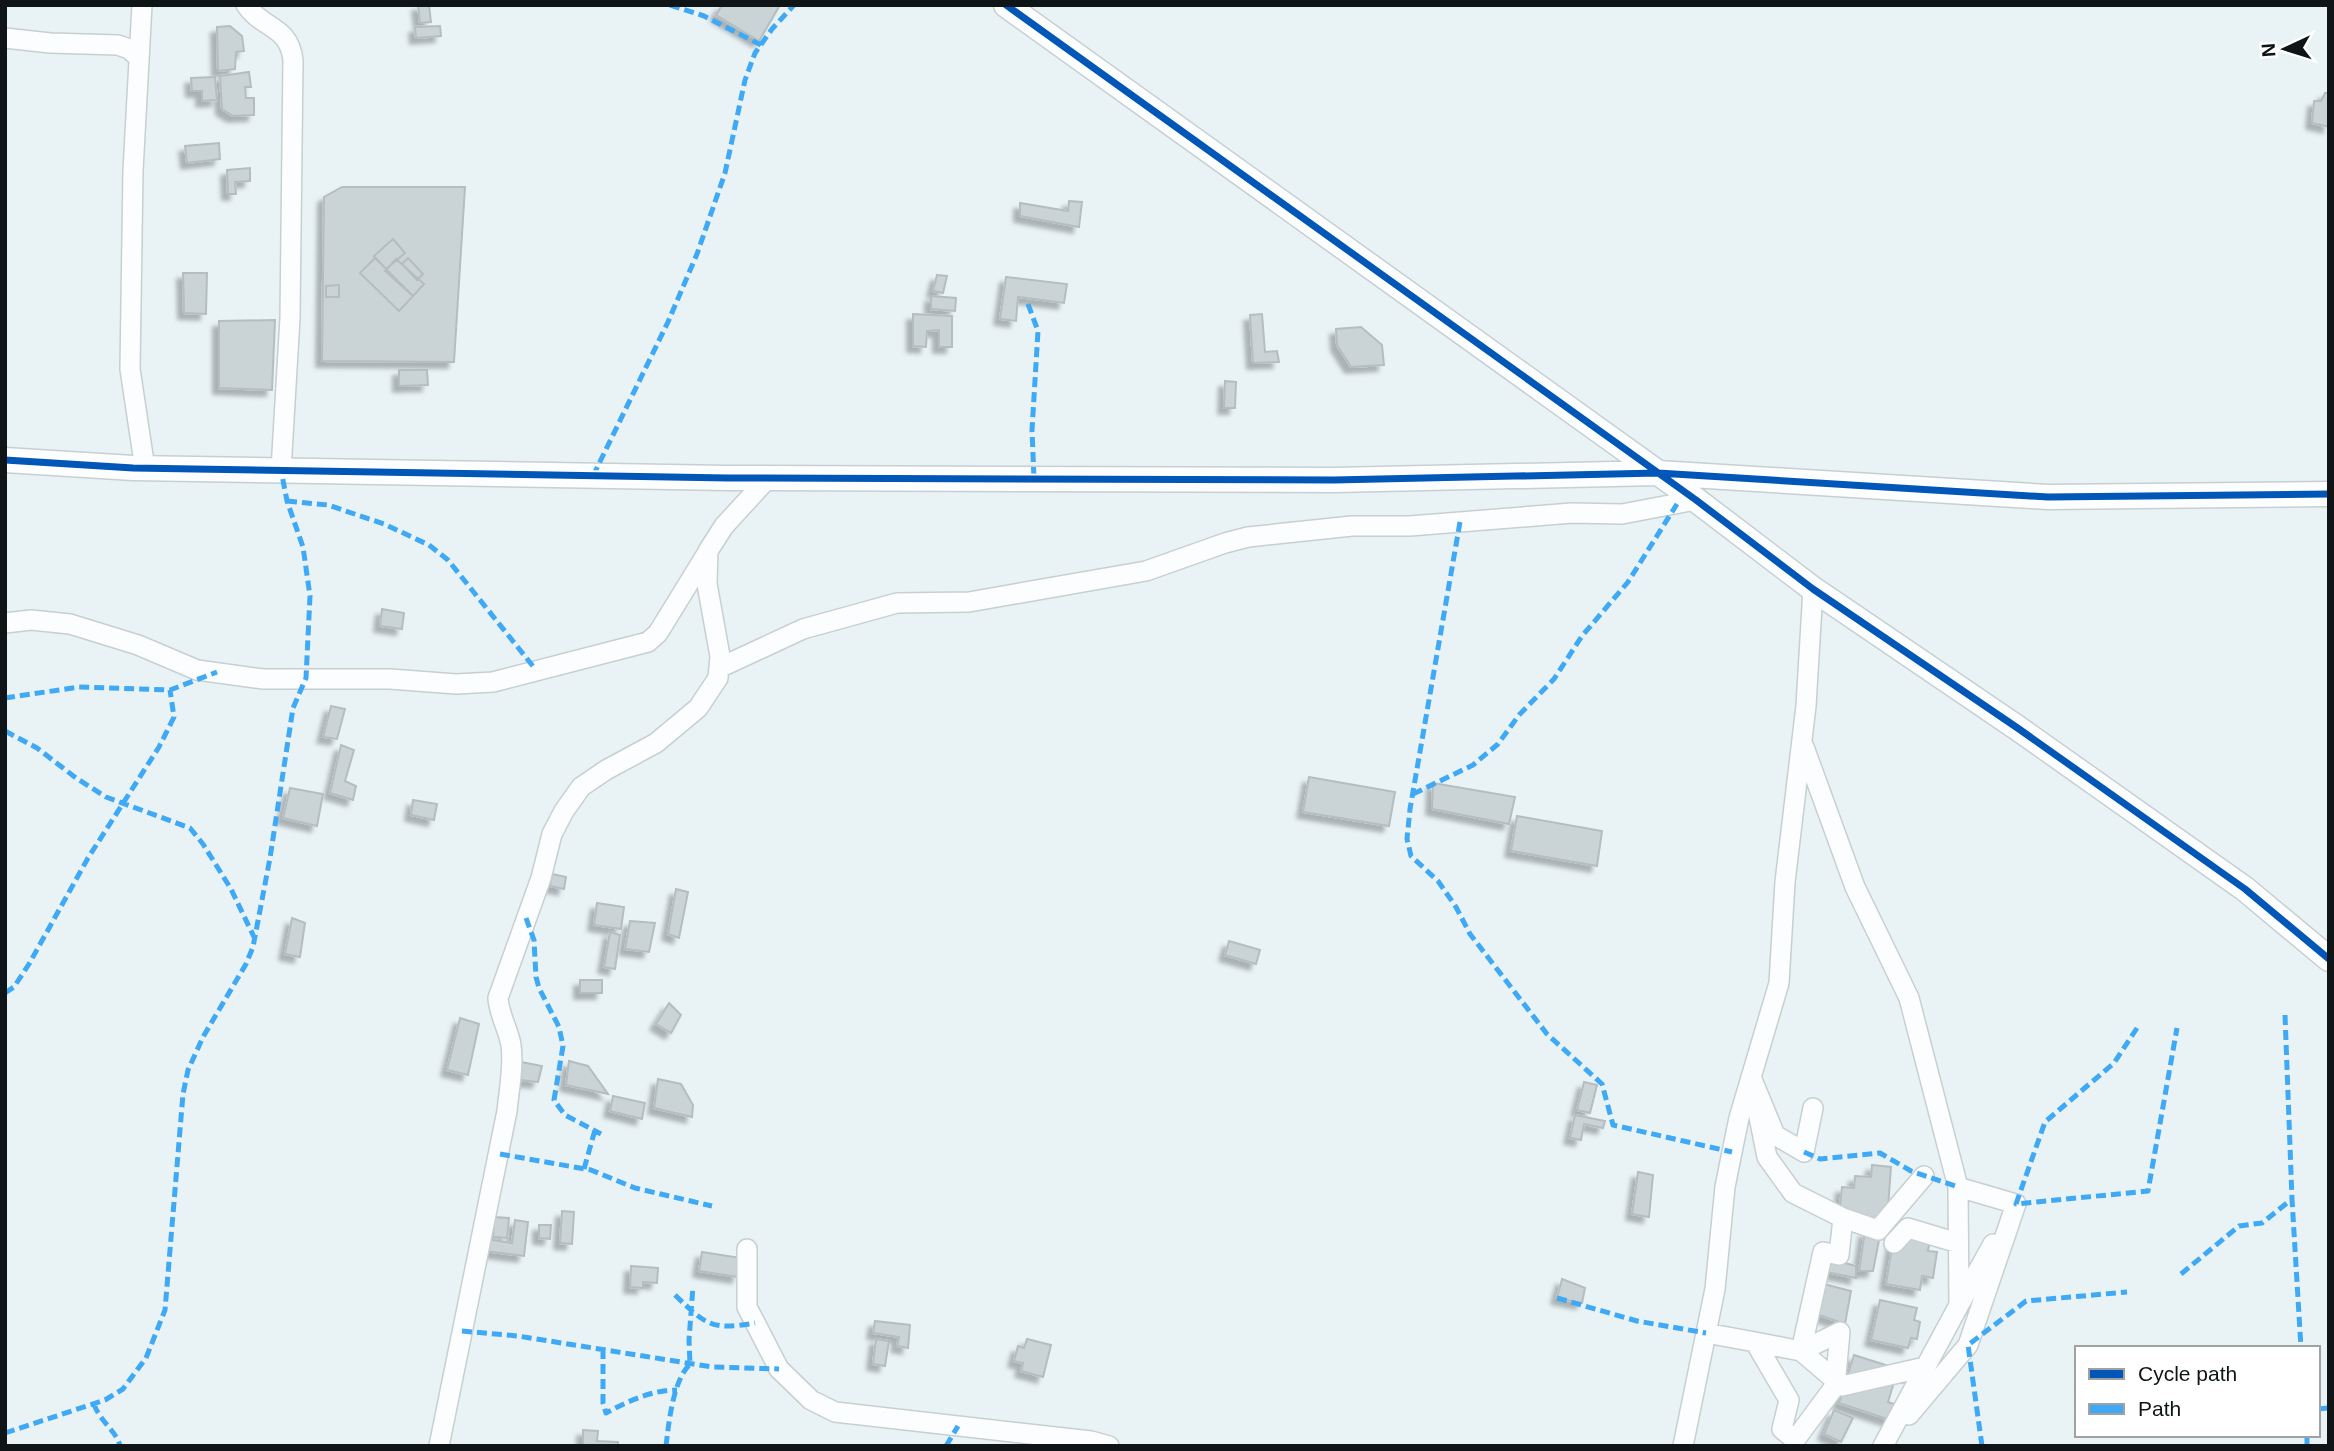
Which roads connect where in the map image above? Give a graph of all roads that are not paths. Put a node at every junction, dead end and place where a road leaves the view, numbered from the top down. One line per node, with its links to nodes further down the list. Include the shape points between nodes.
1 (142, 5): 5 (street)
2 (246, 5): 8 (street, via 253,15 284,34 293,60 290,318)
3 (1006, 5): 9 (street)
4 (5, 38): 5 (street, via 118,46)
5 (138, 57): 7 (street, via 130,369)
6 (5, 460): 7 (street)
7 (145, 469): 8 (street)
8 (281, 470): 10 (street)
9 (1658, 473): 10 (street, via 1334,480); 11 (street, via 2048,497); 12 (street)
10 (768, 478): 13 (street, via 724,526)
11 (2329, 494)
12 (1696, 500): 14 (street); 16 (street, via 1622,514 1352,526 1248,537 1146,571 969,602 897,603 803,629)
13 (708, 551): 15 (street, via 648,642 494,682 263,679 197,670 70,624); 16 (street, via 707,584)
14 (1813, 589): 17 (street); 18 (street, via 2234,881)
15 (5, 623)
16 (719, 668): 34 (street, via 718,678 698,708 656,743 581,787 552,834 498,998 512,1056 507,1111)
17 (1802, 743): 19 (street, via 1785,882 1779,983); 22 (street, via 1855,887 1909,998)
18 (2329, 959)
19 (1751, 1077): 20 (street, via 1775,1135 1804,1152); 24 (street, via 1767,1157 1793,1193); 29 (street, via 1726,1187)
20 (1813, 1108)
21 (1924, 1176): 24 (street, via 1878,1230)
22 (1958, 1186): 23 (street); 26 (street)
23 (2016, 1204): 28 (street); 37 (street, via 1968,1345)
24 (1843, 1218): 31 (street, via 1839,1255 1823,1252)
25 (1894, 1243): 26 (street, via 1908,1228)
26 (1958, 1243): 28 (street)
27 (747, 1249): 35 (street, via 747,1307 779,1369 811,1400 835,1412)
28 (1959, 1305): 32 (street)
29 (1706, 1333): 30 (street); 36 (street)
30 (1755, 1342): 31 (street); 33 (street, via 1789,1400 1782,1429 1795,1440)
31 (1801, 1351): 33 (street); 33 (street, via 1840,1332)
32 (1925, 1367): 33 (street, via 1842,1386); 37 (street)
33 (1836, 1380)
34 (439, 1446)
35 (1107, 1446)
36 (1683, 1446)
37 (1884, 1446)

